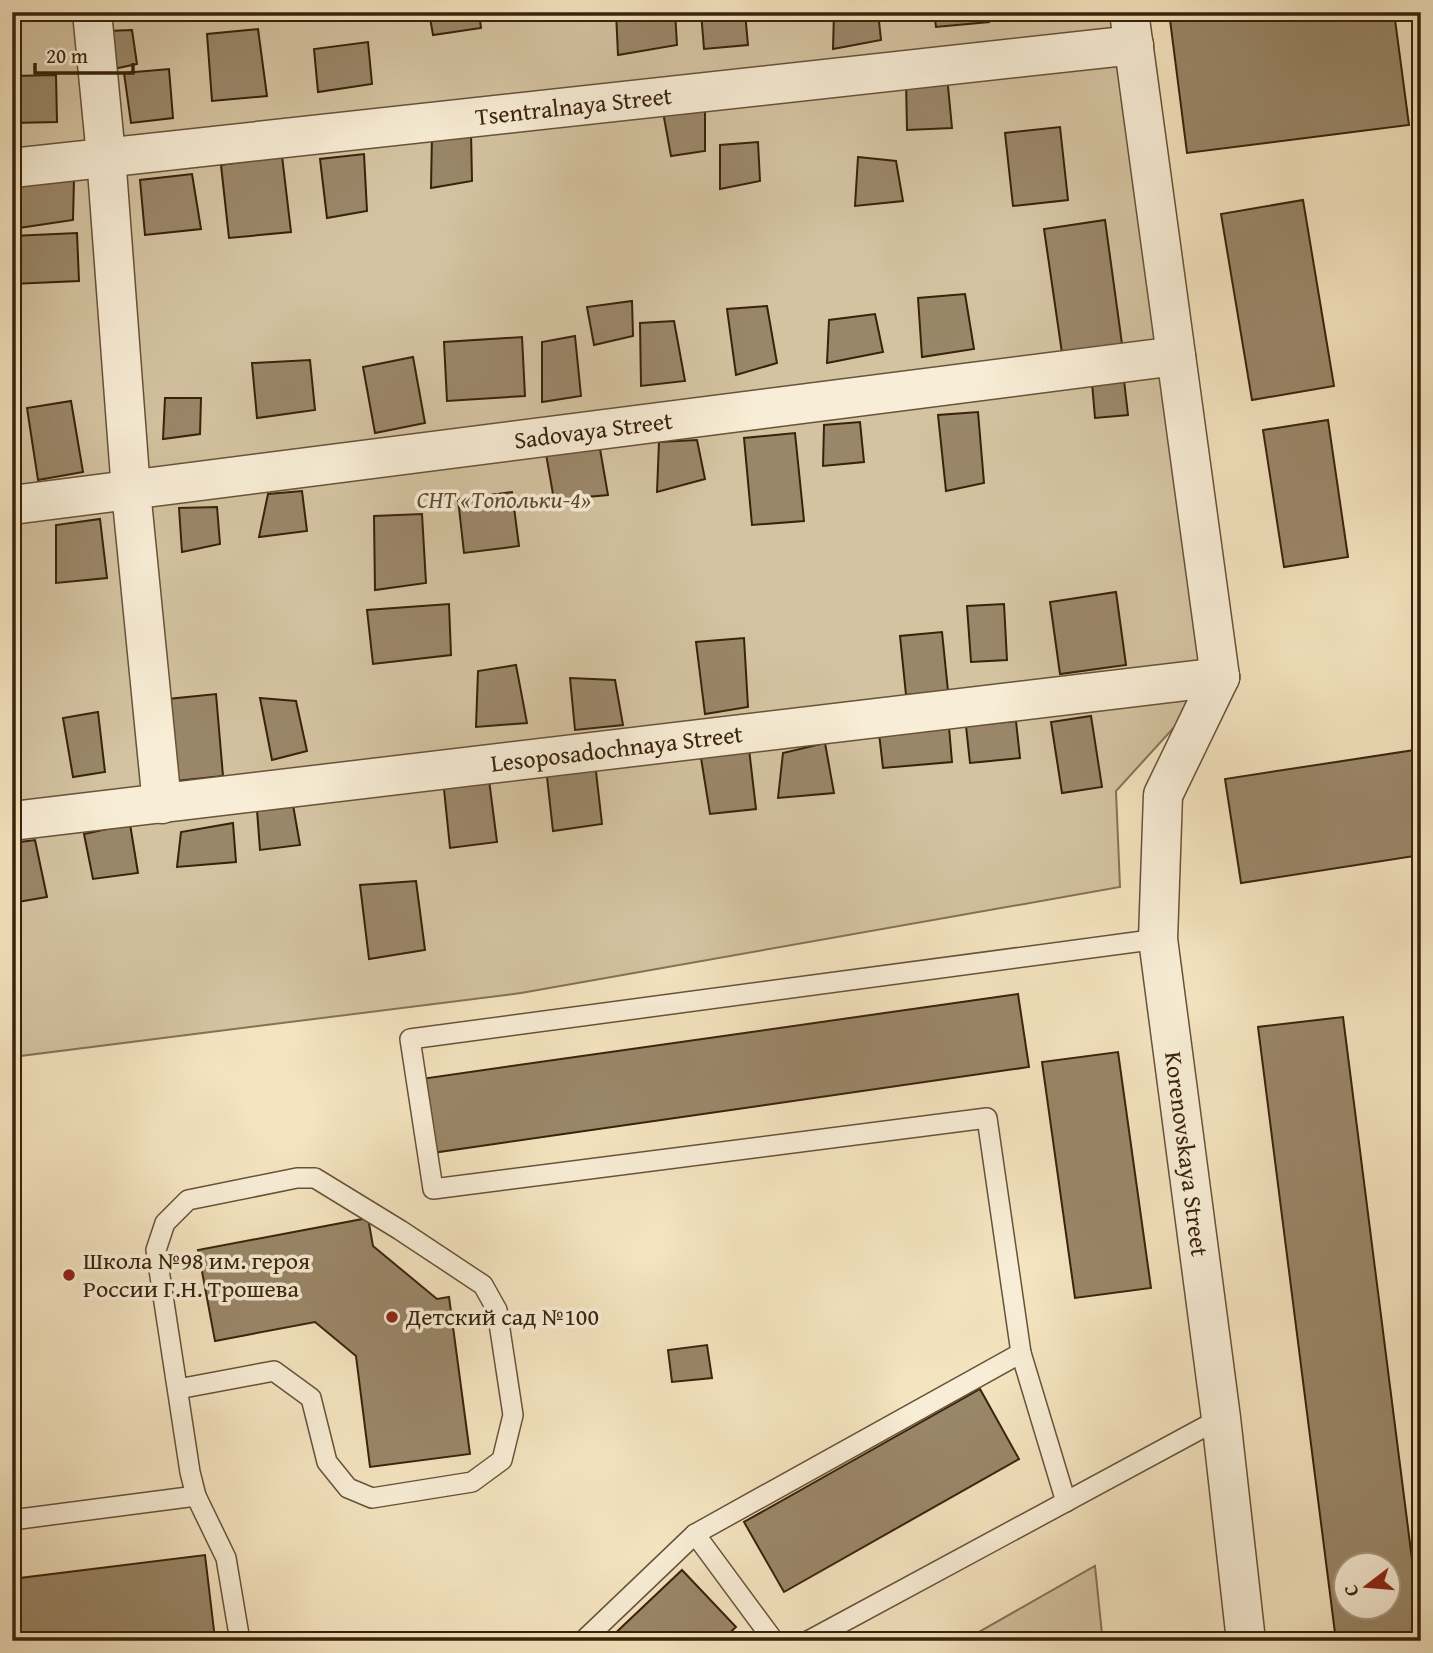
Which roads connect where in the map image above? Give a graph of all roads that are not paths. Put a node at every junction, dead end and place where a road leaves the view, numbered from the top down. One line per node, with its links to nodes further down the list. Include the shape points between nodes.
1 (92, 12): 3 (street)
2 (1132, 29): 3 (street, Tsentralnaya Street); 5 (street)
3 (106, 156): 4 (street, Tsentralnaya Street); 6 (street)
4 (12, 168)
5 (1176, 356): 6 (street, Sadovaya Street); 8 (street)
6 (131, 491): 7 (street, Sadovaya Street); 9 (street)
7 (12, 505)
8 (1220, 677): 9 (street, Lesoposadochnaya Street); 11 (street, Korenovskaya Street, via 1163,795)
9 (162, 804): 10 (street, Lesoposadochnaya Street)
10 (12, 821)
11 (1158, 939): 12 (lane, via 410,1039 433,1189 987,1118); 14 (street, Korenovskaya Street)
12 (1021, 1353): 16 (lane); 18 (lane)
13 (178, 1389): 13 (lane, via 156,1250 165,1223 188,1200 315,1178 483,1285 497,1310 513,1415 502,1460 472,1482 372,1498 348,1488 327,1462 311,1398 274,1371); 15 (lane)
14 (1221, 1418): 16 (lane); 23 (street, Korenovskaya Street)
15 (196, 1496): 17 (lane); 19 (lane, via 226,1558)
16 (1066, 1502): 22 (lane)
17 (12, 1520)
18 (695, 1534): 20 (lane); 21 (lane)
19 (240, 1641)
20 (583, 1641)
21 (774, 1641)
22 (808, 1641)
23 (1246, 1641)

